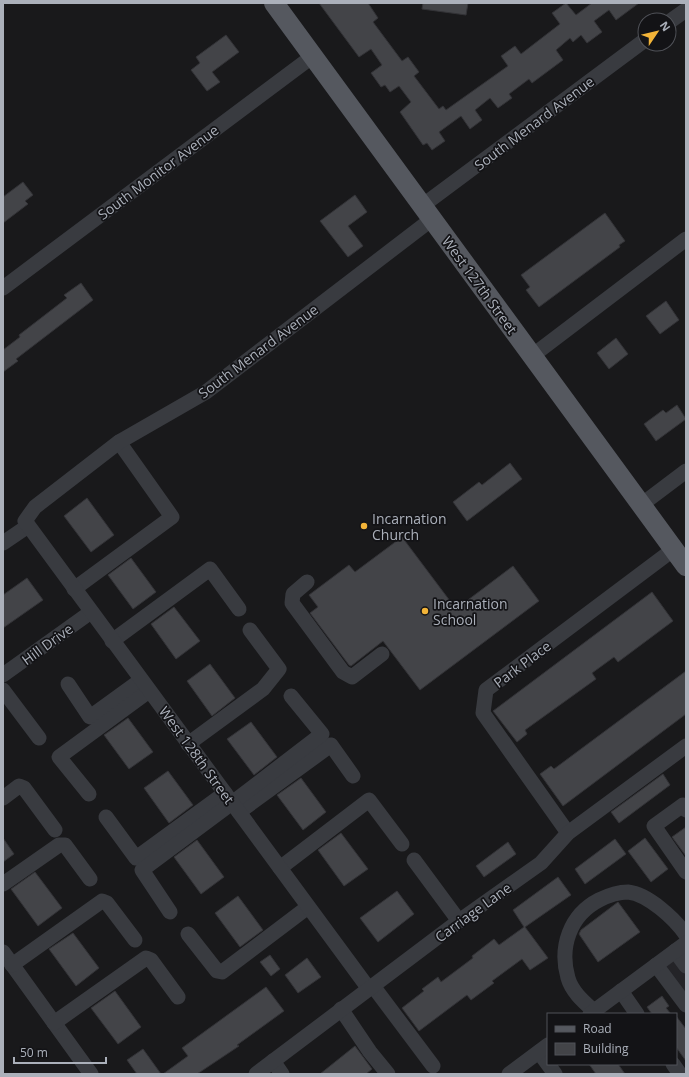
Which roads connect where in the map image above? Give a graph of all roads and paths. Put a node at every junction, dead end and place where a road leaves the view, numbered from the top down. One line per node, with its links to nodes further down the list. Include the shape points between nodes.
1 (274, 3): 5 (main road, West 127th Street)
2 (686, 10): 3 (street)
3 (677, 16)
4 (637, 46): 6 (street, South Menard Avenue)
5 (313, 56): 6 (main road, West 127th Street); 8 (street, South Monitor Avenue)
6 (427, 213): 9 (main road, West 127th Street); 10 (street, South Menard Avenue, via 206,392)
7 (686, 239): 9 (street)
8 (3, 288)
9 (532, 356): 12 (main road, West 127th Street)
10 (119, 442): 13 (street, South Menard Avenue, via 36,507); 18 (street, via 172,517)
11 (686, 471): 12 (street)
12 (641, 505): 15 (main road, West 127th Street)
13 (26, 524): 14 (street, South Menard Avenue); 18 (street, West 128th Street)
14 (3, 543)
15 (674, 550): 16 (main road, West 127th Street); 39 (street, Park Place, via 486,690 483,712)
16 (686, 566)
17 (307, 582): 23 (street, via 293,594 292,603 343,672 352,677)
18 (74, 589): 20 (street, West 128th Street)
19 (239, 609): 22 (street, via 210,569)
20 (91, 612): 22 (street, West 128th Street); 24 (street, Hill Drive)
21 (250, 630): 30 (street, via 279,670 263,689)
22 (112, 641): 26 (street, West 128th Street)
23 (382, 654)
24 (5, 669)
25 (68, 684): 26 (street, via 90,717)
26 (145, 686): 30 (street, West 128th Street); 33 (street, via 59,757)
27 (3, 690): 29 (street)
28 (291, 696): 35 (street, via 322,734)
29 (38, 738)
30 (188, 744): 35 (street, West 128th Street)
31 (686, 746): 39 (street, Carriage Lane)
32 (353, 776): 35 (street, via 331,745)
33 (89, 794)
34 (3, 798): 38 (street, via 19,786 24,788)
35 (232, 803): 37 (street, via 136,858); 42 (street, West 128th Street); 47 (street, via 142,870)
36 (686, 810): 43 (street, via 683,805 654,826)
37 (106, 817)
38 (55, 830)
39 (568, 833): 48 (street, Carriage Lane, via 541,862)
40 (402, 844): 42 (street, via 369,800)
41 (414, 860): 48 (street)
42 (280, 868): 46 (street, West 128th Street)
43 (686, 872)
44 (90, 879): 45 (street, via 65,845 59,846)
45 (3, 884)
46 (308, 906): 49 (street, via 222,972 217,971); 57 (street, West 128th Street)
47 (170, 912)
48 (459, 921): 57 (street, Carriage Lane)
49 (188, 934)
50 (686, 935): 62 (street, via 665,911 629,892 608,896 590,905 575,920 567,938 564,959 568,979)
51 (135, 940): 54 (street, via 102,901)
52 (681, 947): 55 (street); 56 (street)
53 (3, 952): 54 (street)
54 (12, 965): 64 (street)
55 (656, 965): 58 (street); 60 (street)
56 (686, 966)
57 (371, 987): 61 (street, Carriage Lane); 68 (street, West 128th Street)
58 (621, 991): 62 (street); 63 (street)
59 (178, 997): 64 (street, via 151,960 146,958)
60 (686, 1005)
61 (341, 1009): 66 (street, Carriage Lane); 72 (street)
62 (592, 1012)
63 (636, 1013)
64 (54, 1023): 69 (street)
65 (543, 1048): 73 (street)
66 (273, 1061): 70 (street, Carriage Lane); 71 (street)
67 (674, 1065): 74 (street)
68 (433, 1066)
69 (91, 1074)
70 (256, 1074)
71 (282, 1074)
72 (388, 1074)
73 (509, 1074)
74 (680, 1074)

